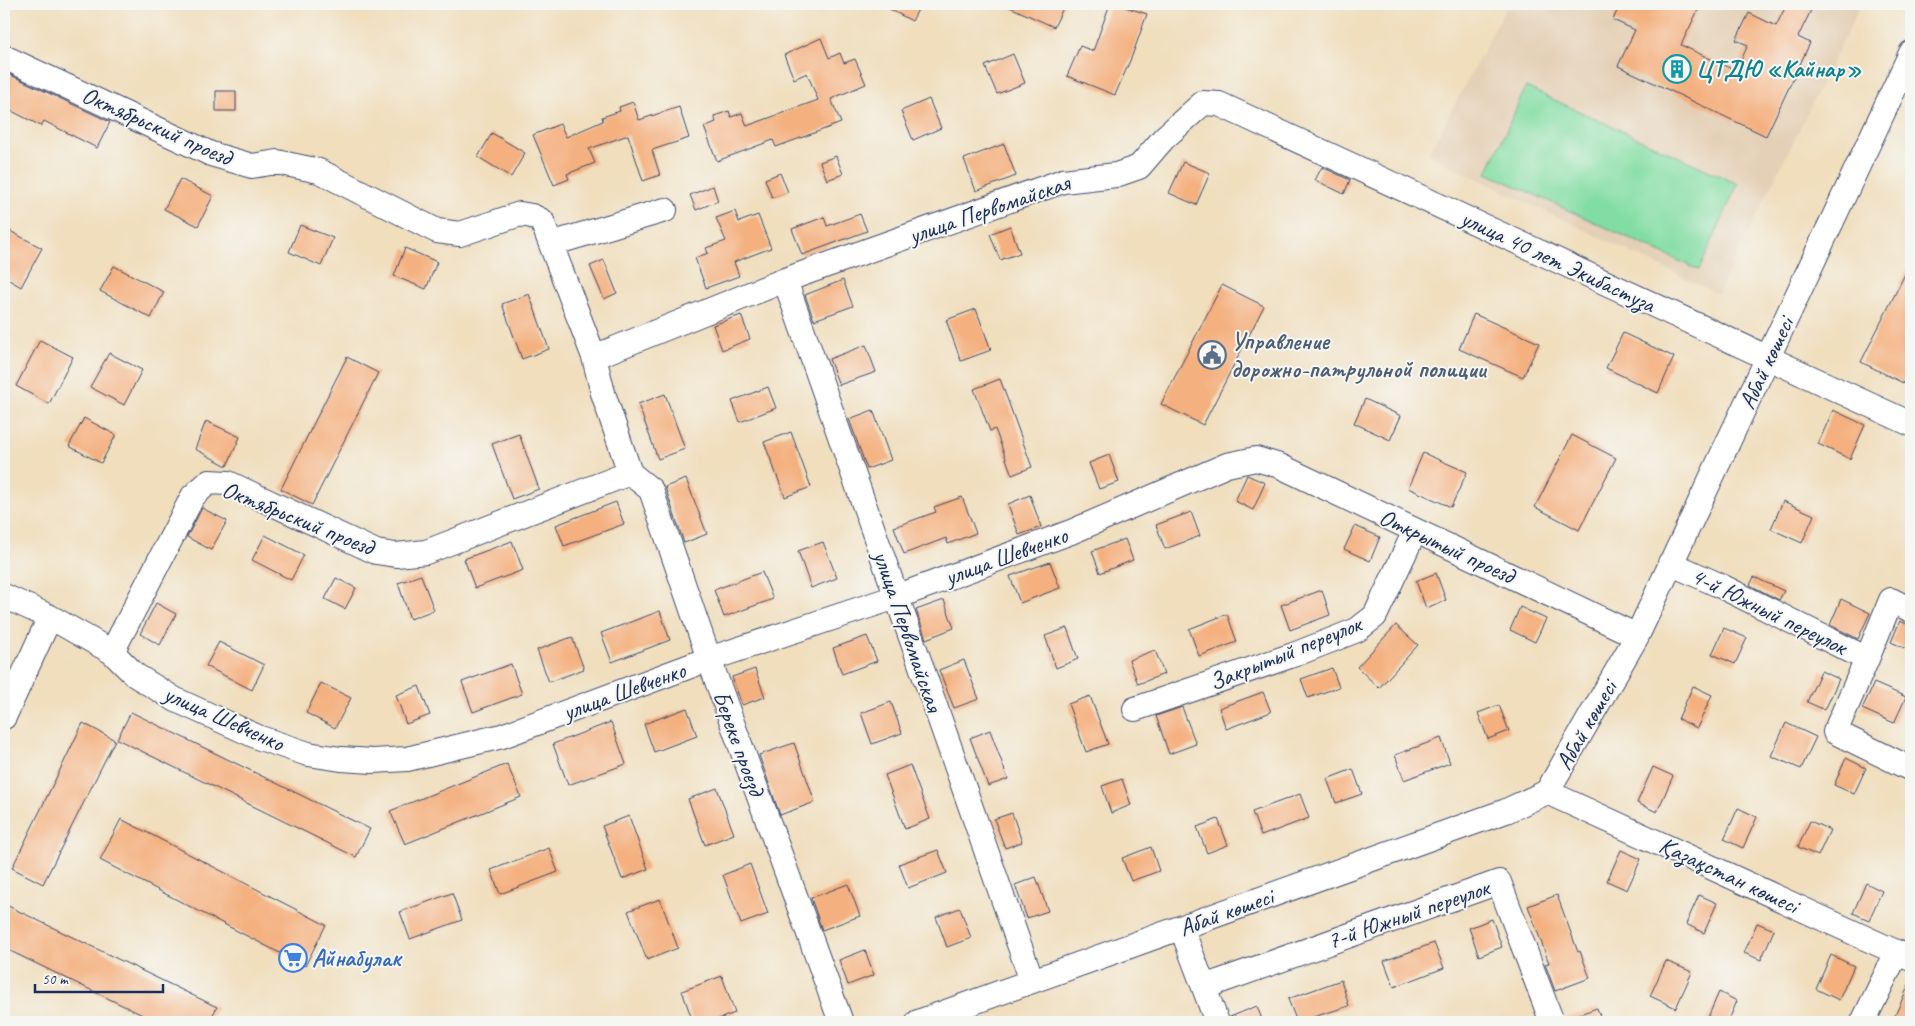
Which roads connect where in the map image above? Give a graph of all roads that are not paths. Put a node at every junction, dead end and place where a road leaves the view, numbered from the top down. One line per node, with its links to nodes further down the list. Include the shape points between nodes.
1 (1911, 53): 8 (street, Абай көшесі)
2 (4, 57): 5 (street, Октябрьский проезд, via 211,154 252,166 276,162 319,171 437,230 460,234 520,214 532,216 542,221)
3 (1203, 103): 6 (street, улица Первомайская, via 1164,138 1139,167 1116,175 1063,181); 8 (street, улица 40 лет Экибастуза, via 1219,104)
4 (665, 210): 5 (street)
5 (551, 244): 7 (street, Октябрьский проезд)
6 (785, 280): 7 (street, улица Первомайская); 15 (street, улица Первомайская)
7 (594, 357): 11 (street)
8 (1768, 358): 9 (street, улица 40 лет Экибастуза); 13 (street, Абай көшесі)
9 (1911, 424)
10 (1256, 459): 12 (street, Открытый проезд, via 1280,466); 15 (street, улица Шевченко, via 1227,465 1072,532)
11 (630, 473): 19 (street, Октябрьский проезд, via 426,552 396,555 376,552 228,483 209,482 193,496); 20 (street, Береке проезд, via 651,490)
12 (1415, 531): 18 (street, Открытый проезд); 22 (street, Закрытый переулок, via 1375,616 1357,630)
13 (1670, 563): 18 (street, Абай көшесі); 21 (street, 4-й Южный переулок)
14 (4, 596): 17 (street, улица Шевченко)
15 (896, 597): 20 (street, улица Шевченко); 28 (street, улица Первомайская)
16 (1911, 610): 21 (street, 4-й Южный переулок, via 1891,600)
17 (50, 617): 19 (street, улица Шевченко); 23 (street)
18 (1637, 636): 25 (street, Абай көшесі)
19 (112, 652): 20 (street, улица Шевченко, via 135,675 176,700 260,738 308,754 373,761 407,759 502,736)
20 (709, 660): 30 (street, Береке проезд)
21 (1867, 660): 24 (street, 4-й Южный переулок, via 1835,732)
22 (1135, 709)
23 (4, 716)
24 (1911, 769)
25 (1548, 792): 26 (street, Абай көшесі, via 1506,811); 27 (street, Қазақстан көшесі)
26 (1182, 929): 28 (street, Абай көшесі); 29 (street)
27 (1904, 956): 34 (street)
28 (1032, 981): 31 (street, Абай көшесі)
29 (1204, 987): 32 (street); 33 (street, 7-й Южный переулок, via 1499,882)
30 (841, 1022)
31 (918, 1022)
32 (1217, 1022)
33 (1552, 1022)
34 (1863, 1022)

